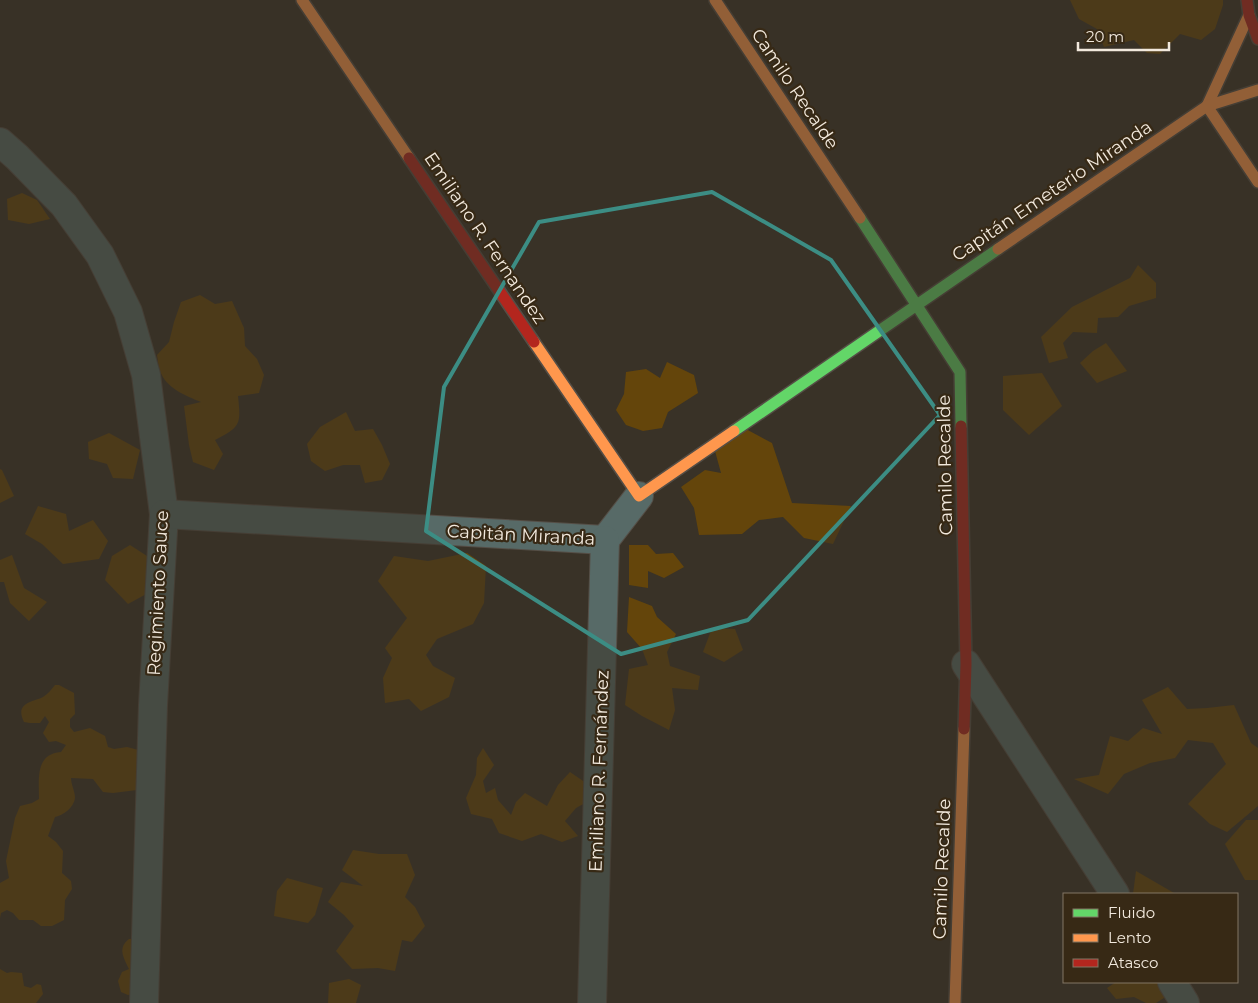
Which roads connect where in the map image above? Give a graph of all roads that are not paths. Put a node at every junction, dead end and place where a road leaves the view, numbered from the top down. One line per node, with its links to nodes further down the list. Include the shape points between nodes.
1 (302, 0): 11 (main road, Emiliano R. Fernandez)
2 (715, 0): 10 (main road, Camilo Recalde)
3 (1248, 0): 4 (main road)
4 (1249, 15): 5 (main road); 7 (main road)
5 (1258, 39)
6 (1258, 90): 7 (main road, Capitán Emeterio Miranda)
7 (1207, 106): 9 (main road); 10 (main road, Capitán Emeterio Miranda)
8 (0, 142): 12 (street, Regimiento Sauce, via 64,205 100,254 128,312 146,375)
9 (1258, 182)
10 (917, 304): 11 (main road, Capitán Miranda); 14 (main road, Camilo Recalde, via 960,372)
11 (639, 496): 13 (street, Capitán Miranda)
12 (164, 514): 13 (street, Capitán Miranda); 17 (street, Regimiento Sauce, via 153,705)
13 (605, 540): 18 (street, Emiliano R. Fernández)
14 (966, 664): 15 (street); 19 (main road, Camilo Recalde)
15 (1114, 893)
16 (1173, 983): 20 (street)
17 (144, 1003)
18 (592, 1003)
19 (955, 1003)
20 (1185, 1003)

